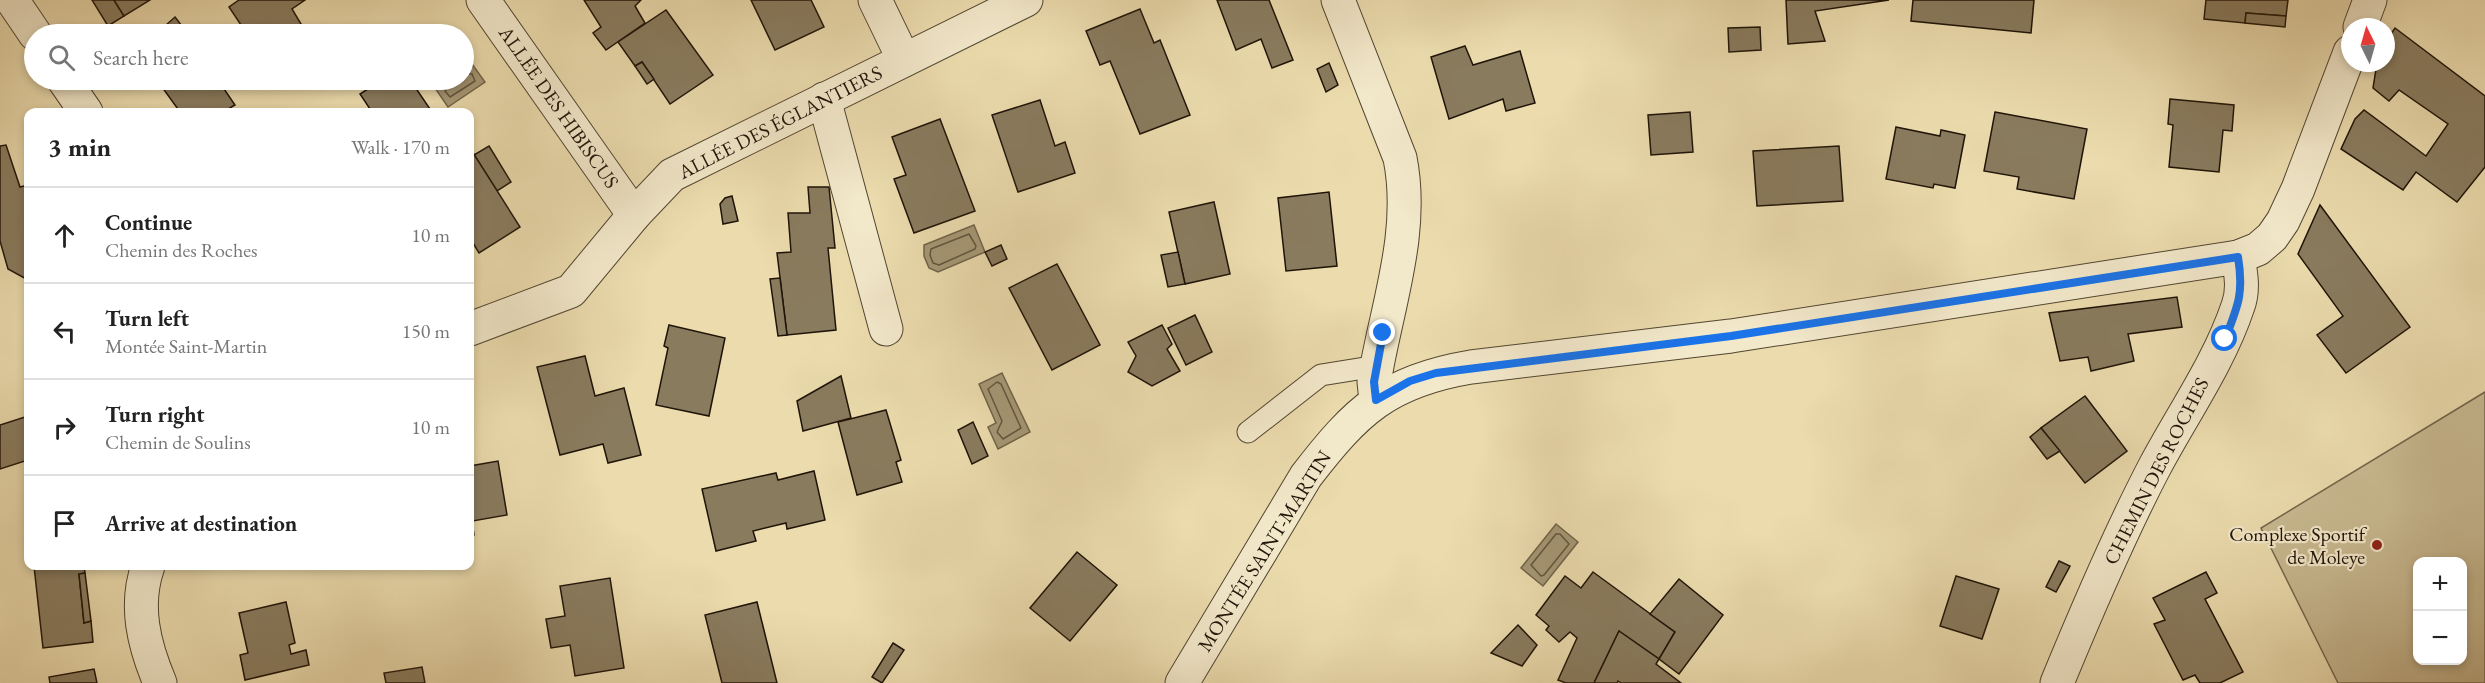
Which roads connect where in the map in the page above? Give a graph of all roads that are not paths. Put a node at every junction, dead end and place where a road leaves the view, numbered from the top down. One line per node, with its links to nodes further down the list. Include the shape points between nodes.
1 (12, 0): 8 (street)
2 (483, 0): 14 (street, ALLÉE DES HIBISCUS)
3 (875, 0): 9 (street)
4 (1026, 0): 9 (street, ALLÉE DES ÉGLANTIERS)
5 (1338, 0): 18 (street, via 1400,158 1404,182 1406,208 1398,265)
6 (2370, 0): 7 (street)
7 (2363, 18)
8 (28, 24)
9 (903, 60): 12 (street, ALLÉE DES ÉGLANTIERS)
10 (2342, 72): 15 (street, MONTÉE SAINT-MARTIN, via 2283,221 2258,249)
11 (71, 90): 13 (street)
12 (824, 99): 14 (street, ALLÉE DES ÉGLANTIERS, via 672,175); 17 (street)
13 (83, 108)
14 (634, 215): 16 (street, ALLÉE DES ÉGLANTIERS, via 571,291)
15 (2238, 257): 19 (street, MONTÉE SAINT-MARTIN, via 1731,336 1459,369 1410,381); 24 (street, CHEMIN DES ROCHES, via 2242,282 2239,304 2225,339 2153,469)
16 (474, 327)
17 (886, 329)
18 (1377, 366): 19 (street); 20 (lane, via 1322,375)
19 (1376, 400): 23 (street, MONTÉE SAINT-MARTIN, via 1330,445 1306,476)
20 (1248, 432)
21 (147, 570): 22 (street, via 141,604 143,630)
22 (160, 683)
23 (1182, 683)
24 (2057, 683)

